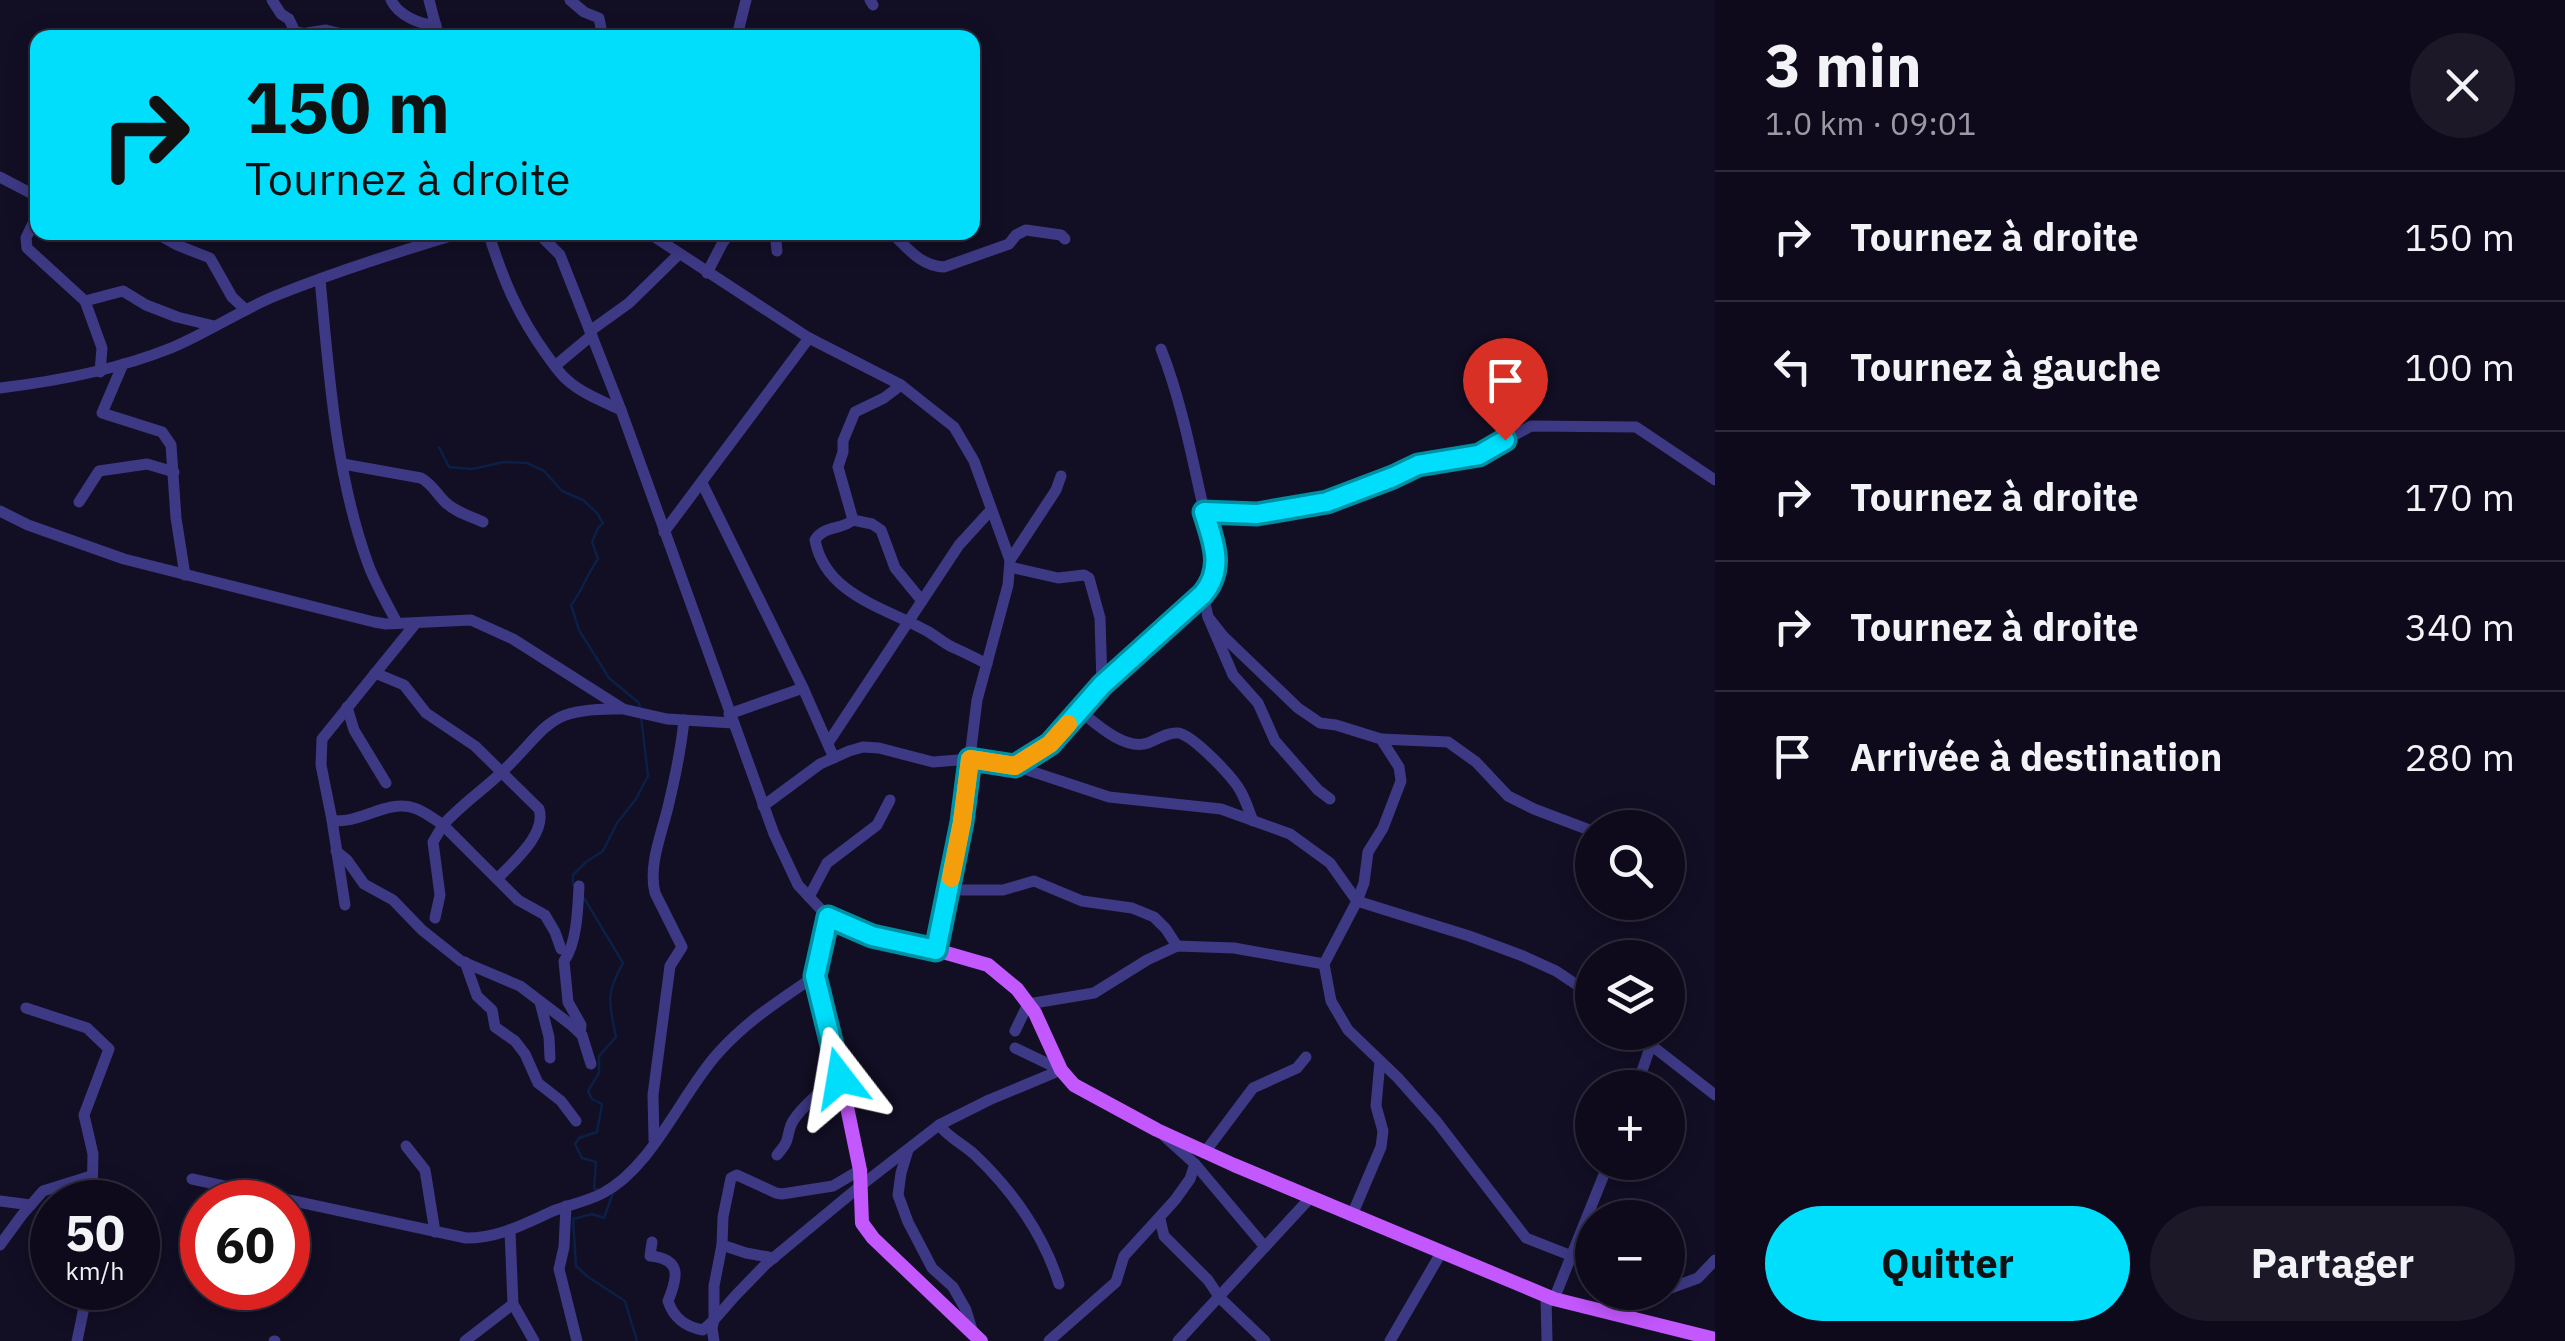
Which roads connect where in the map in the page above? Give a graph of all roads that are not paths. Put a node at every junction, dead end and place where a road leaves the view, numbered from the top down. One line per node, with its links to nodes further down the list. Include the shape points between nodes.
1 (272, 0): 6 (street)
2 (391, 0): 7 (street, via 403,14)
3 (428, 0): 8 (street)
4 (570, 0): 9 (street, via 599,18)
5 (740, 2): 10 (street)
6 (295, 30)
7 (436, 30)
8 (438, 30)
9 (601, 30)
10 (740, 30)
11 (0, 176): 12 (street)
12 (30, 193)
13 (30, 230): 29 (street, via 26,248)
14 (1065, 238): 23 (street, via 1026,230 1008,244 944,267 923,262)
15 (168, 240): 30 (street, via 210,258)
16 (437, 240): 28 (street)
17 (491, 240): 36 (street, via 512,299)
18 (545, 240): 26 (street)
19 (555, 240): 26 (street)
20 (658, 240): 25 (street)
21 (725, 240): 27 (street)
22 (776, 240): 24 (street)
23 (900, 240)
24 (777, 250)
25 (678, 254): 27 (street); 32 (street)
26 (560, 255): 32 (street)
27 (707, 272): 33 (street)
28 (320, 279): 30 (street); 41 (street)
29 (85, 302): 31 (street, via 125,291 146,305); 37 (street, via 102,348)
30 (246, 310): 31 (street)
31 (214, 326): 35 (street)
32 (591, 333): 36 (street); 40 (street)
33 (809, 338): 38 (street); 45 (street)
34 (1161, 349): 49 (street)
35 (124, 364): 37 (street); 42 (street, via 102,412 166,435)
36 (555, 366): 40 (street)
37 (100, 372): 39 (street)
38 (901, 385): 47 (street, via 954,428); 50 (street, via 855,412 843,441 838,467)
39 (0, 388)
40 (621, 410): 52 (street)
41 (343, 464): 51 (street, via 421,478 455,510); 60 (street, via 368,564)
42 (174, 472): 46 (street, via 146,464 98,471); 54 (street)
43 (1061, 476): 53 (street)
44 (1715, 480): 49 (street, via 1636,427 1531,426 1479,455 1418,465 1327,502 1257,514)
45 (702, 484): 52 (street); 64 (street)
46 (80, 502)
47 (991, 510): 53 (street); 56 (street)
48 (0, 511): 54 (street, via 28,526)
49 (1204, 512): 55 (street, via 1216,574)
50 (853, 520): 56 (street, via 882,530 894,568); 59 (street, via 819,534 820,562 860,598)
51 (483, 522)
52 (664, 532): 68 (street)
53 (1010, 564): 61 (street); 63 (street, via 1058,578 1089,578 1100,618)
54 (185, 575): 60 (street)
55 (1203, 594): 57 (street); 63 (street)
56 (922, 600): 59 (street)
57 (1208, 617): 70 (street, via 1298,708 1320,723); 78 (street, via 1233,676 1258,703 1275,741)
58 (416, 622): 60 (street); 62 (street); 66 (street, via 471,620)
59 (907, 622): 61 (street); 71 (street)
60 (397, 624)
61 (987, 664): 73 (street)
62 (375, 673): 65 (street); 75 (street, via 404,685 426,713)
63 (1102, 685): 67 (street)
64 (803, 688): 68 (street); 71 (street)
65 (348, 708): 76 (street); 80 (street, via 322,739)
66 (623, 709): 69 (street); 75 (street, via 562,715)
67 (1080, 711): 74 (street, via 1050,744); 81 (street, via 1106,734 1139,745 1184,735 1228,774)
68 (731, 718): 69 (street); 79 (street)
69 (684, 720): 116 (street, via 652,883 682,947 670,966 652,1095)
70 (1381, 738): 83 (street, via 1448,742 1508,796); 89 (street, via 1401,781 1368,852)
71 (828, 743): 72 (street)
72 (834, 758): 73 (street, via 878,748 933,762); 79 (street)
73 (970, 759): 74 (street); 87 (street)
74 (1015, 766): 81 (street, via 1109,797 1221,809)
75 (502, 772): 82 (street); 85 (street, via 542,818)
76 (386, 783)
77 (890, 800): 88 (street, via 877,826 826,862)
78 (1330, 800)
79 (763, 806): 88 (street, via 798,885)
80 (332, 820): 82 (street, via 405,806); 84 (street)
81 (1253, 821): 89 (street, via 1290,834 1330,863)
82 (443, 825): 85 (street); 92 (street, via 433,842 440,895)
83 (1575, 825)
84 (336, 851): 90 (street); 96 (street, via 364,884)
85 (498, 879): 94 (street, via 544,915)
86 (579, 886): 104 (street, via 564,961)
87 (948, 890): 93 (street, via 1003,890 1034,881 1154,917); 95 (street)
88 (810, 897): 91 (street)
89 (1357, 901): 97 (street); 99 (street, via 1523,956)
90 (345, 905)
91 (828, 917): 95 (main road, via 872,936); 98 (main road)
92 (435, 918)
93 (1177, 946): 97 (street); 101 (street, via 1094,992)
94 (560, 949)
95 (936, 950): 101 (main road, via 988,965)
96 (464, 962): 100 (street); 114 (street, via 496,1027 515,1041 538,1083)
97 (1324, 964): 109 (street, via 1331,1001 1348,1030)
98 (815, 976): 112 (main road); 116 (street, via 750,1020 716,1055)
99 (1575, 984)
100 (540, 1002): 104 (street); 107 (street)
101 (1028, 1004): 103 (street); 111 (main road)
102 (26, 1008): 122 (street, via 87,1028 109,1049 84,1116)
103 (1015, 1032)
104 (580, 1033): 110 (street)
105 (1015, 1048): 111 (street)
106 (1657, 1050): 113 (street)
107 (550, 1058)
108 (1306, 1058): 120 (street, via 1253,1088)
109 (1380, 1061): 133 (street, via 1376,1106 1383,1131); 142 (street, via 1437,1122 1526,1238)
110 (591, 1064)
111 (1061, 1070): 115 (street); 120 (main road, via 1074,1086)
112 (840, 1078): 119 (street, via 796,1118); 121 (main road)
113 (1715, 1095)
114 (576, 1121)
115 (939, 1125): 118 (street); 147 (street, via 989,1169 1034,1224)
116 (654, 1142): 132 (street, via 605,1192)
117 (406, 1146): 136 (street, via 425,1170)
118 (908, 1150): 127 (street); 153 (street, via 898,1195 908,1222)
119 (777, 1155)
120 (1200, 1158): 128 (main road); 134 (street); 140 (street)
121 (860, 1170): 127 (main road); 139 (street, via 834,1186 782,1194 738,1175 730,1178)
122 (92, 1176): 124 (street); 125 (street)
123 (192, 1179): 136 (street)
124 (80, 1180)
125 (92, 1180)
126 (1602, 1180): 142 (street)
127 (859, 1187): 144 (street); 153 (main road, via 862,1223 873,1238)
128 (1311, 1197): 133 (main road); 140 (street)
129 (0, 1200): 130 (street)
130 (30, 1205)
131 (30, 1206): 138 (street)
132 (566, 1206): 135 (street); 158 (street, via 559,1269)
133 (1352, 1215): 141 (main road)
134 (1160, 1219): 148 (street, via 1164,1236); 160 (street, via 1124,1256 1108,1292)
135 (510, 1231): 136 (street, via 480,1238); 150 (street)
136 (435, 1232)
137 (652, 1242): 152 (street, via 650,1256 672,1263 675,1272 672,1312 690,1328 704,1330)
138 (0, 1245)
139 (722, 1246): 144 (street); 152 (street)
140 (1265, 1247): 148 (street)
141 (1441, 1253): 149 (main road); 163 (street)
142 (1572, 1256): 143 (street); 149 (street)
143 (1575, 1257)
144 (774, 1258): 152 (street)
145 (1715, 1260): 146 (street)
146 (1685, 1283)
147 (1058, 1284)
148 (1220, 1298): 161 (street); 162 (street)
149 (1550, 1298): 154 (main road); 164 (street)
150 (513, 1304): 156 (street); 157 (street)
151 (83, 1310): 155 (street)
152 (714, 1320): 159 (street)
153 (978, 1337)
154 (1715, 1339)
155 (77, 1341)
156 (465, 1341)
157 (534, 1341)
158 (577, 1341)
159 (714, 1341)
160 (1049, 1341)
161 (1178, 1341)
162 (1264, 1341)
163 (1390, 1341)
164 (1548, 1341)

